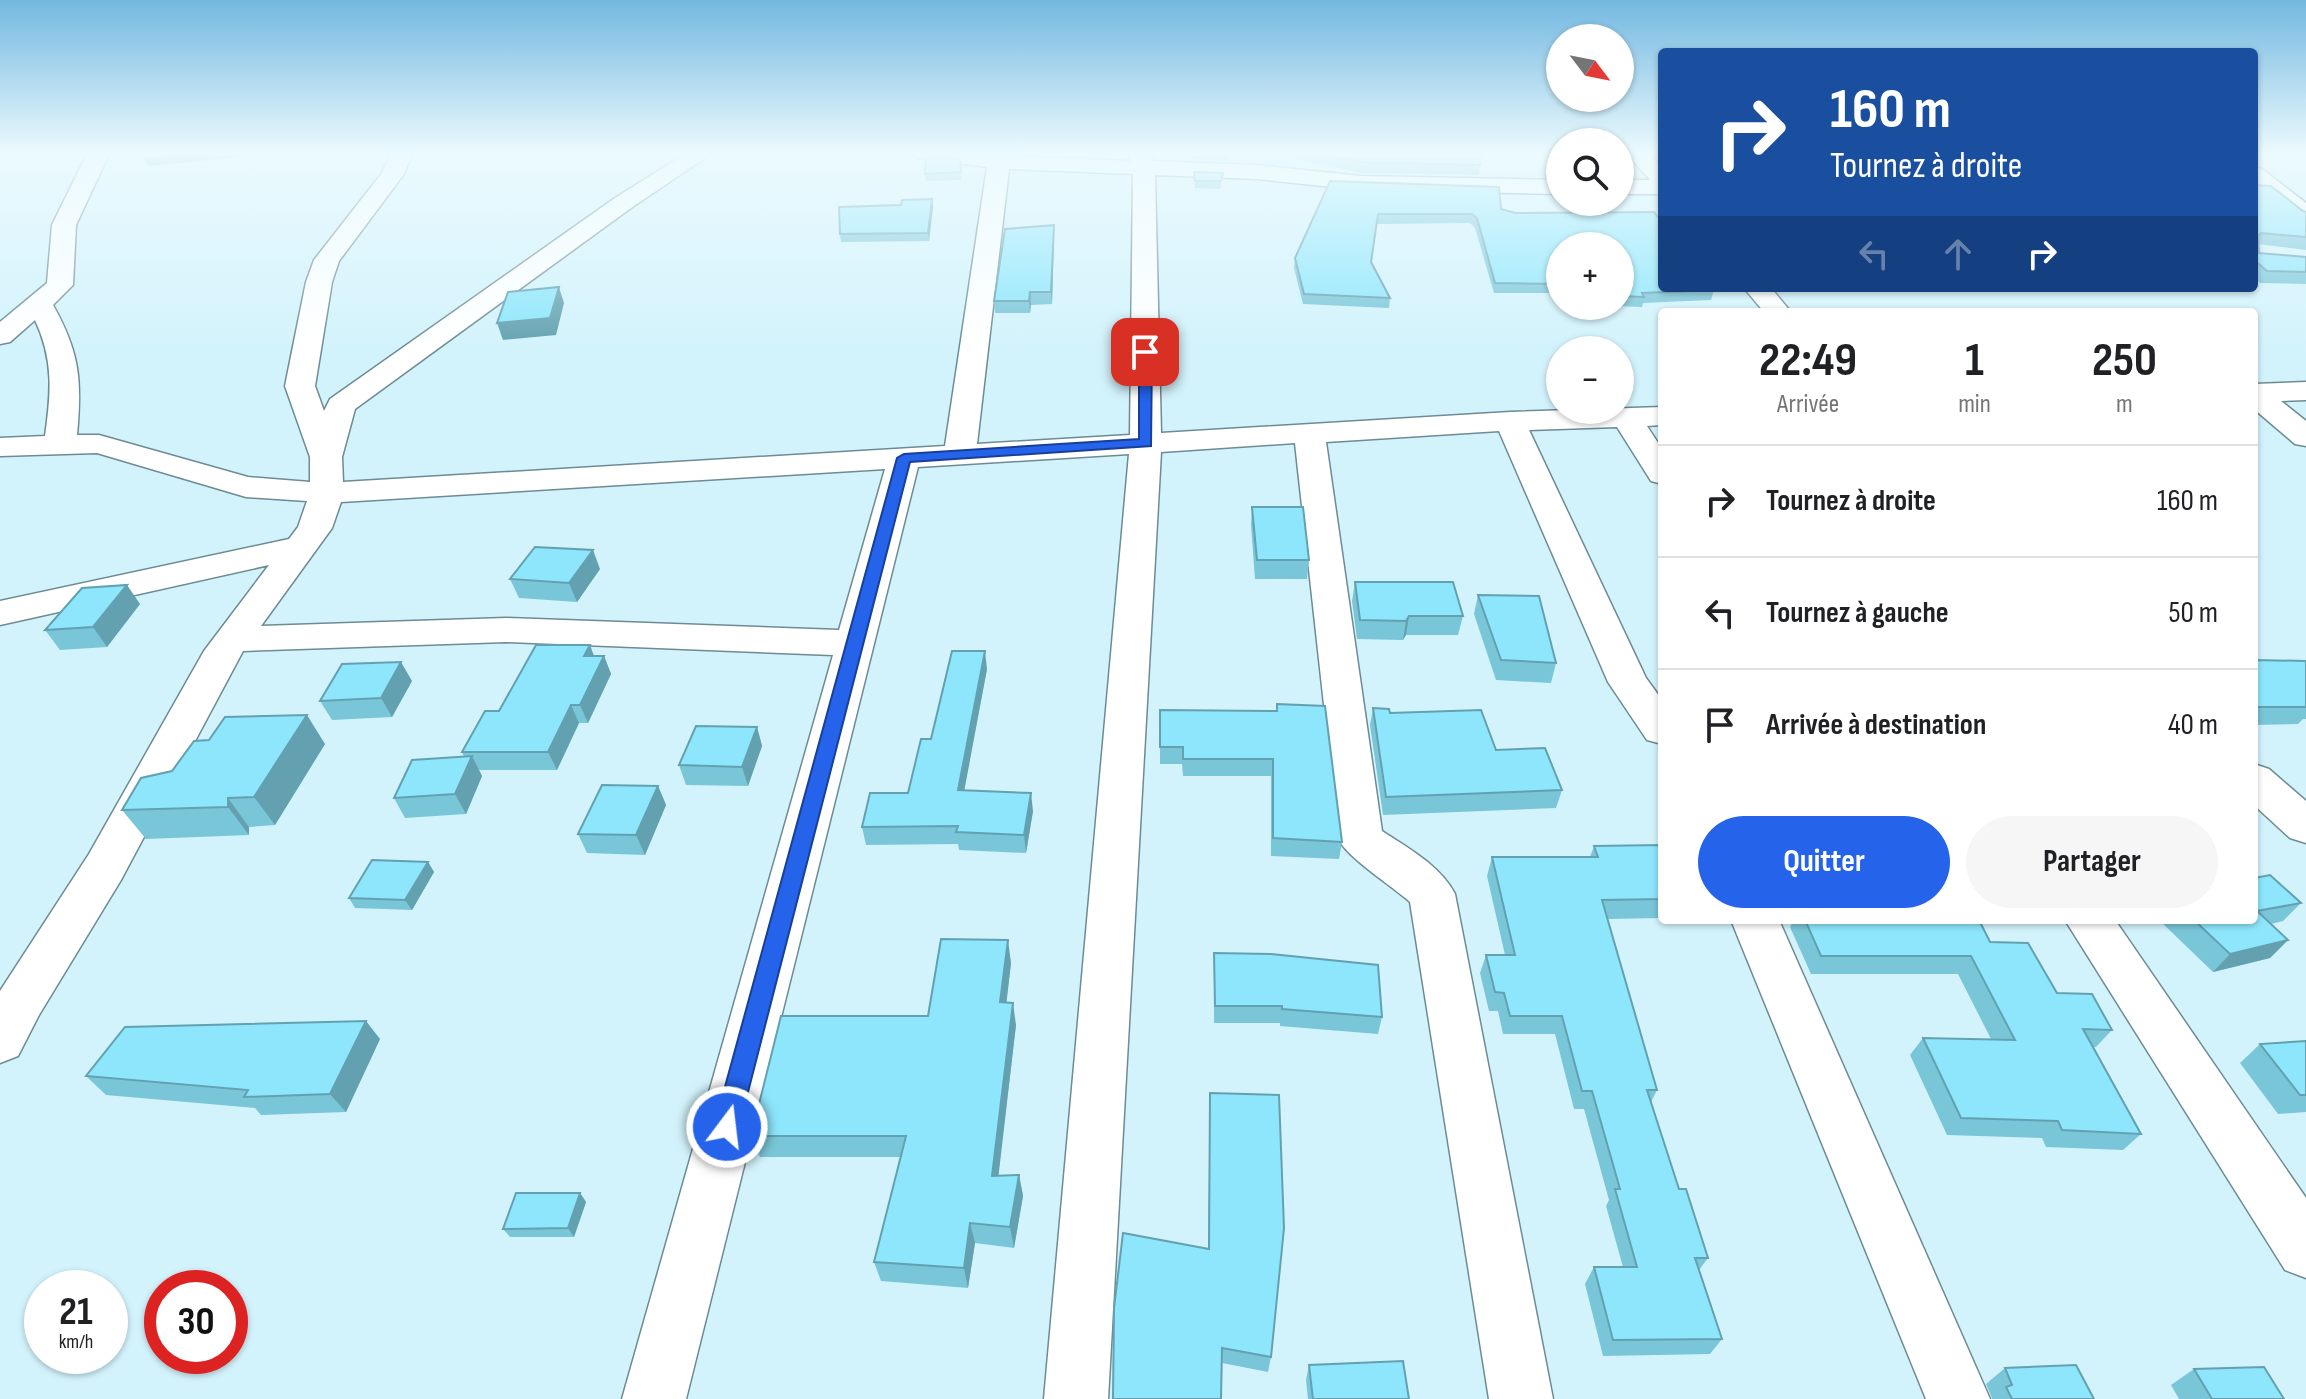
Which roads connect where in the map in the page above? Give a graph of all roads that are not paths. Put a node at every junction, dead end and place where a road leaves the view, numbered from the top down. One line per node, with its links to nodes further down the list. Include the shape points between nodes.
1 (68, 217): 7 (street, via 60,285)
2 (360, 217): 24 (street, via 327,260 319,282 300,386)
3 (603, 217): 24 (street, via 341,405)
4 (992, 217): 23 (street)
5 (1143, 217): 20 (street)
6 (1760, 292): 8 (street)
7 (39, 303): 9 (street); 21 (street, via 59,337 68,369)
8 (1774, 308)
9 (0, 336)
10 (2306, 391): 11 (street)
11 (2258, 394)
12 (2258, 397): 19 (street)
13 (1658, 416): 14 (street)
14 (1634, 418)
15 (1546, 420): 16 (street)
16 (1510, 421): 18 (street); 32 (street, via 1628,682)
17 (1631, 424): 26 (street)
18 (1309, 433): 20 (street); 41 (street, via 1361,840 1432,894)
19 (2306, 437)
20 (1146, 443): 23 (street); 40 (street)
21 (60, 445): 22 (street); 27 (street, via 99,444 246,487)
22 (0, 447)
23 (960, 455): 25 (street)
24 (326, 457): 27 (street)
25 (904, 458): 27 (street); 31 (street)
26 (1658, 468)
27 (327, 493): 28 (street, via 315,528)
28 (297, 548): 29 (street); 30 (street)
29 (0, 613)
30 (232, 639): 31 (street, via 506,630); 37 (street, via 105,867)
31 (855, 643): 39 (street)
32 (1658, 724)
33 (2258, 784): 34 (street)
34 (2306, 826)
35 (1757, 924): 42 (street)
36 (2092, 924): 38 (street)
37 (0, 1040)
38 (2306, 1249)
39 (654, 1399)
40 (1076, 1399)
41 (1521, 1399)
42 (1958, 1399)

